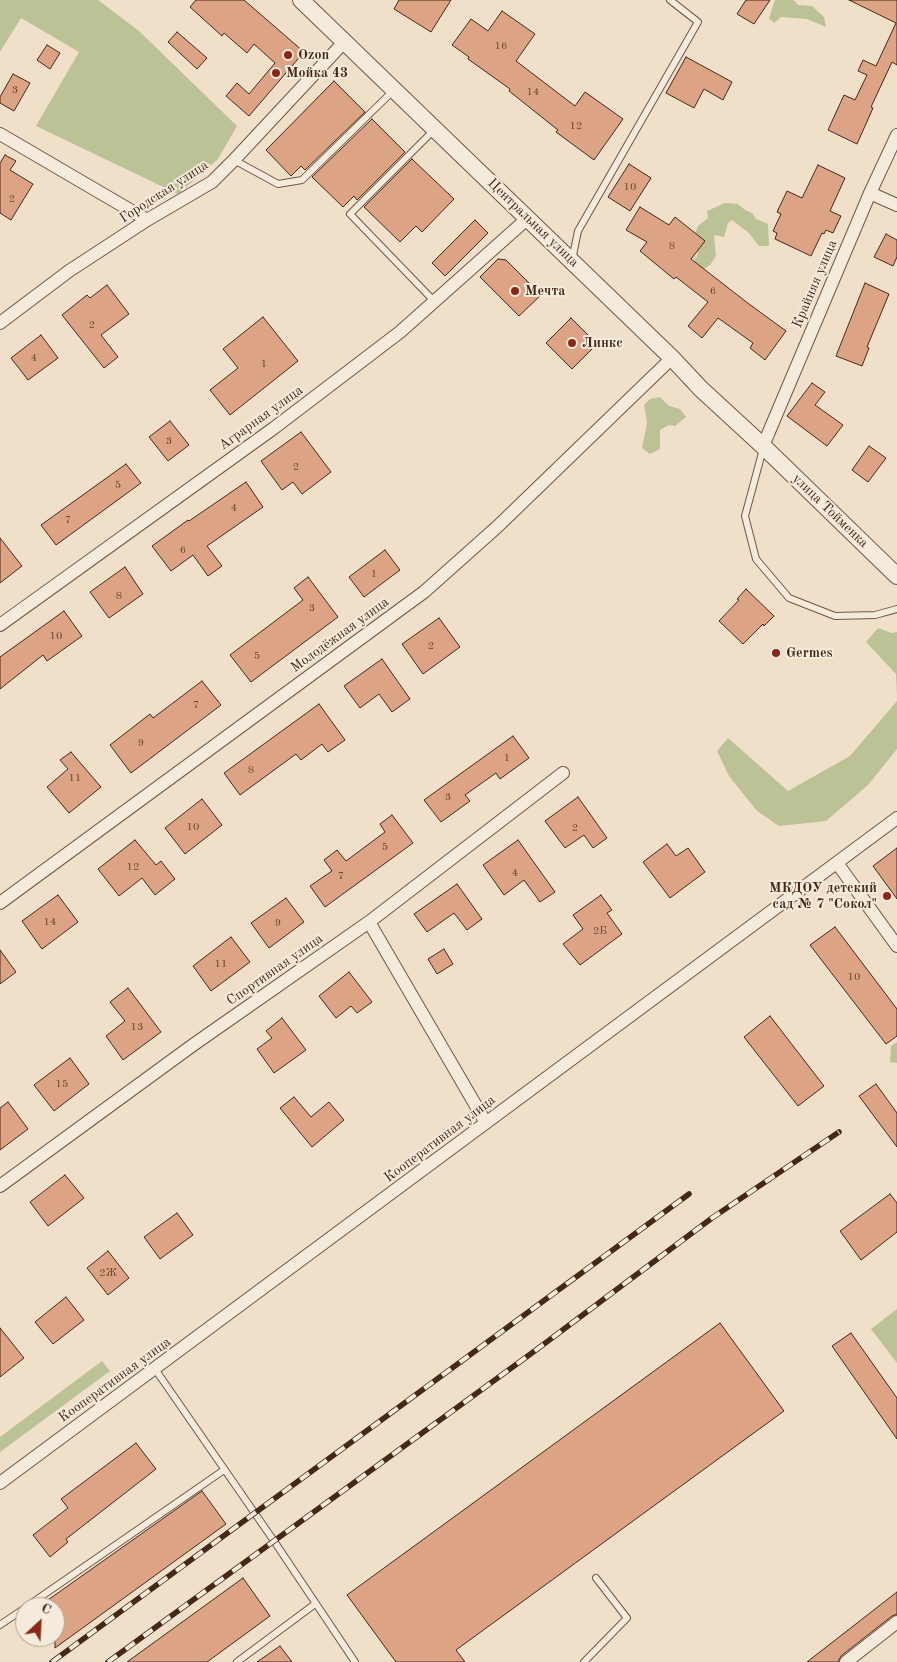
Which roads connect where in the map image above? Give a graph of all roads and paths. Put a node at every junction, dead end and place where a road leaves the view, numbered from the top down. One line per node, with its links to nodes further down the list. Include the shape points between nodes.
1 (302, 0): 3 (street, Центральная улица)
2 (670, 0): 13 (lane, via 698,22 578,231)
3 (345, 41): 4 (street, Центральная улица); 8 (street, Городская улица)
4 (395, 89): 5 (street, Центральная улица); 8 (lane, via 302,180 278,184)
5 (436, 128): 11 (street, Центральная улица); 14 (lane, via 350,214)
6 (0, 134): 12 (street)
7 (897, 135): 9 (street, Крайняя улица)
8 (234, 160): 12 (street, Городская улица, via 212,182)
9 (870, 192): 10 (street); 17 (street, Крайняя улица)
10 (897, 205)
11 (528, 218): 13 (street, Центральная улица); 14 (street, Аграрная улица)
12 (148, 220): 15 (street, Городская улица, via 69,271)
13 (572, 261): 16 (street, Центральная улица)
14 (434, 302): 20 (street, Аграрная улица, via 400,332 274,428)
15 (0, 323)
16 (672, 358): 17 (street, Центральная улица); 24 (street, Молодёжная улица, via 497,527 424,592)
17 (764, 446): 18 (street, улица Тойменка); 19 (lane, via 745,516 756,559 789,598 835,616 874,615)
18 (897, 576)
19 (897, 609)
20 (0, 625)
21 (563, 773): 25 (street, Спортивная улица)
22 (897, 818): 23 (street, Кооперативная улица)
23 (837, 863): 26 (street); 27 (street, Кооперативная улица)
24 (0, 903)
25 (369, 922): 27 (street); 28 (street, Спортивная улица)
26 (897, 946)
27 (486, 1123): 29 (street, Кооперативная улица)
28 (0, 1186)
29 (155, 1370): 30 (lane); 31 (street, Кооперативная улица)
30 (224, 1470): 33 (lane); 34 (lane)
31 (0, 1483)
32 (596, 1578): 40 (lane, via 627,1618)
33 (40, 1597)
34 (315, 1604): 38 (lane); 39 (lane)
35 (15, 1615): 37 (lane)
36 (897, 1622): 41 (street)
37 (0, 1625)
38 (237, 1662)
39 (355, 1662)
40 (584, 1662)
41 (846, 1662)

